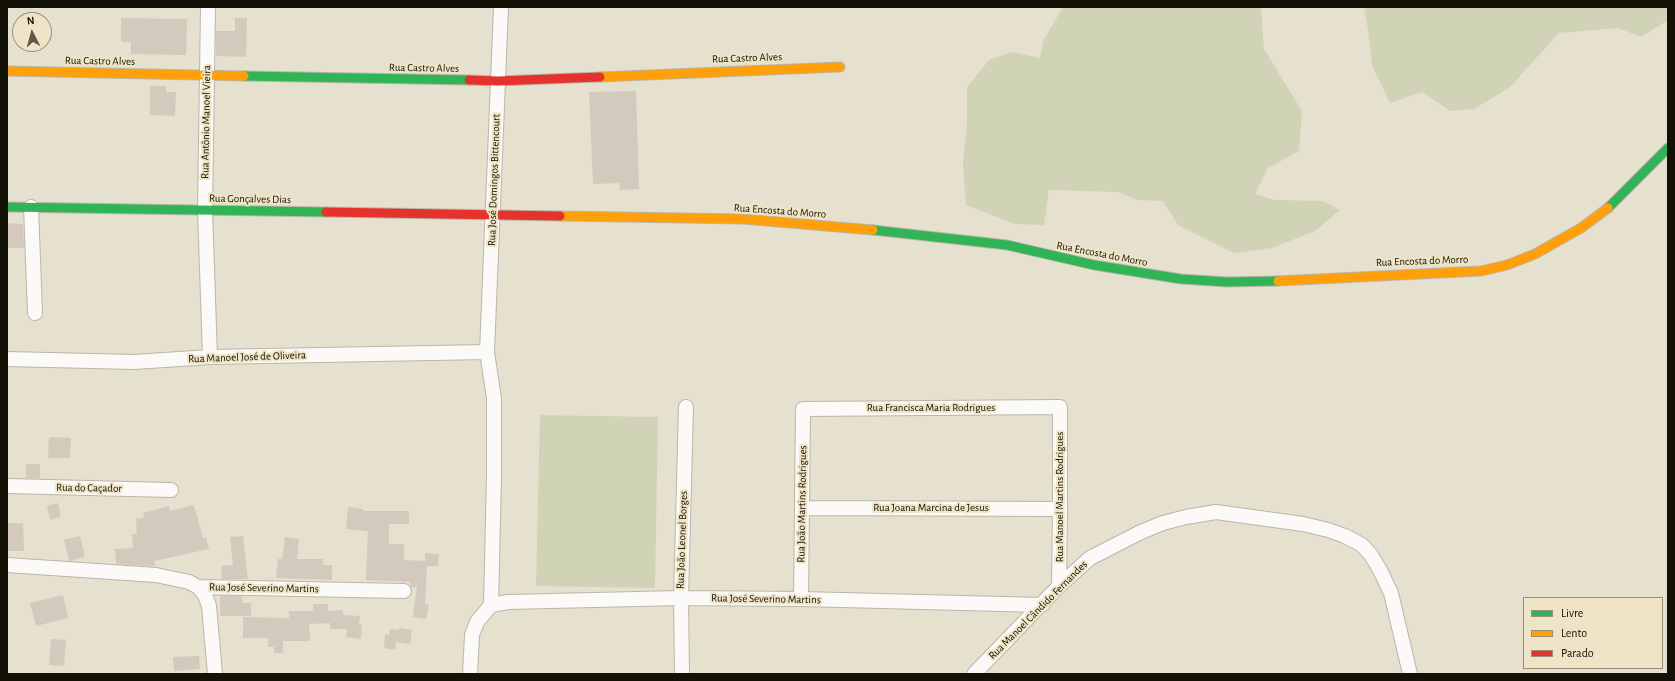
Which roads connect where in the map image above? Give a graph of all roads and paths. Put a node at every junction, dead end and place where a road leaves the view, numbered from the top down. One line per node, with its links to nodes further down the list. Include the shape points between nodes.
1 (208, 7): 5 (street, Rua Antônio Manoel Vieira)
2 (501, 7): 6 (street, Rua José Domingos Bittencourt)
3 (840, 67): 6 (street, Rua Castro Alves)
4 (7, 71): 5 (street, Rua Castro Alves)
5 (207, 75): 6 (street, Rua Castro Alves); 10 (street, Rua Antônio Manoel Vieira)
6 (498, 81): 11 (street, Rua José Domingos Bittencourt)
7 (1668, 148): 11 (street, Rua Encosta do Morro, via 1607,209 1581,228 1535,254 1507,265 1481,271 1453,273 1227,282 1181,279 1094,265 980,241 808,224 696,218)
8 (7, 207): 9 (street, Rua Gonçalves Dias)
9 (31, 207): 10 (street, Rua Gonçalves Dias); 12 (street)
10 (205, 210): 11 (street, Rua Gonçalves Dias); 14 (street, Rua Antônio Manoel Vieira)
11 (492, 214): 13 (street, Rua José Domingos Bittencourt)
12 (35, 313)
13 (487, 352): 14 (street, Rua Manoel José de Oliveira); 30 (street, Rua José Domingos Bittencourt, via 494,398)
14 (210, 357): 15 (street, Rua Manoel José de Oliveira, via 134,362)
15 (7, 359)
16 (686, 407): 27 (street, Rua João Leonel Borges)
17 (1060, 407): 18 (street, Rua Francisca Maria Rodrigues); 22 (street, Rua Manoel Martins Rodrigues)
18 (803, 409): 21 (street, Rua João Martins Rodrigues)
19 (7, 486): 20 (street, Rua do Caçador)
20 (171, 490)
21 (802, 508): 22 (street, Rua Joana Marcina de Jesus); 28 (street, Rua João Martins Rodrigues)
22 (1060, 509): 24 (street, Rua Manoel Martins Rodrigues)
23 (7, 565): 25 (street, Rua José Severino Martins, via 156,575 189,582)
24 (1059, 586): 29 (street, Rua Manoel Cândido Fernandes); 35 (street, Rua Manoel Cândido Fernandes, via 1090,558 1103,551 1163,523 1202,513 1230,513 1328,530 1362,545 1380,570 1391,593)
25 (198, 587): 26 (street, Rua José Severino Martins); 31 (street, via 209,606)
26 (404, 590)
27 (681, 598): 28 (street, Rua José Severino Martins); 30 (street, Rua José Severino Martins, via 508,602); 33 (street, Rua João Leonel Borges)
28 (801, 599): 29 (street, Rua José Severino Martins)
29 (1042, 605): 34 (street, Rua Manoel Cândido Fernandes)
30 (491, 606): 32 (street, via 477,622 472,635)
31 (215, 674)
32 (470, 674)
33 (682, 674)
34 (974, 674)
35 (1410, 674)

